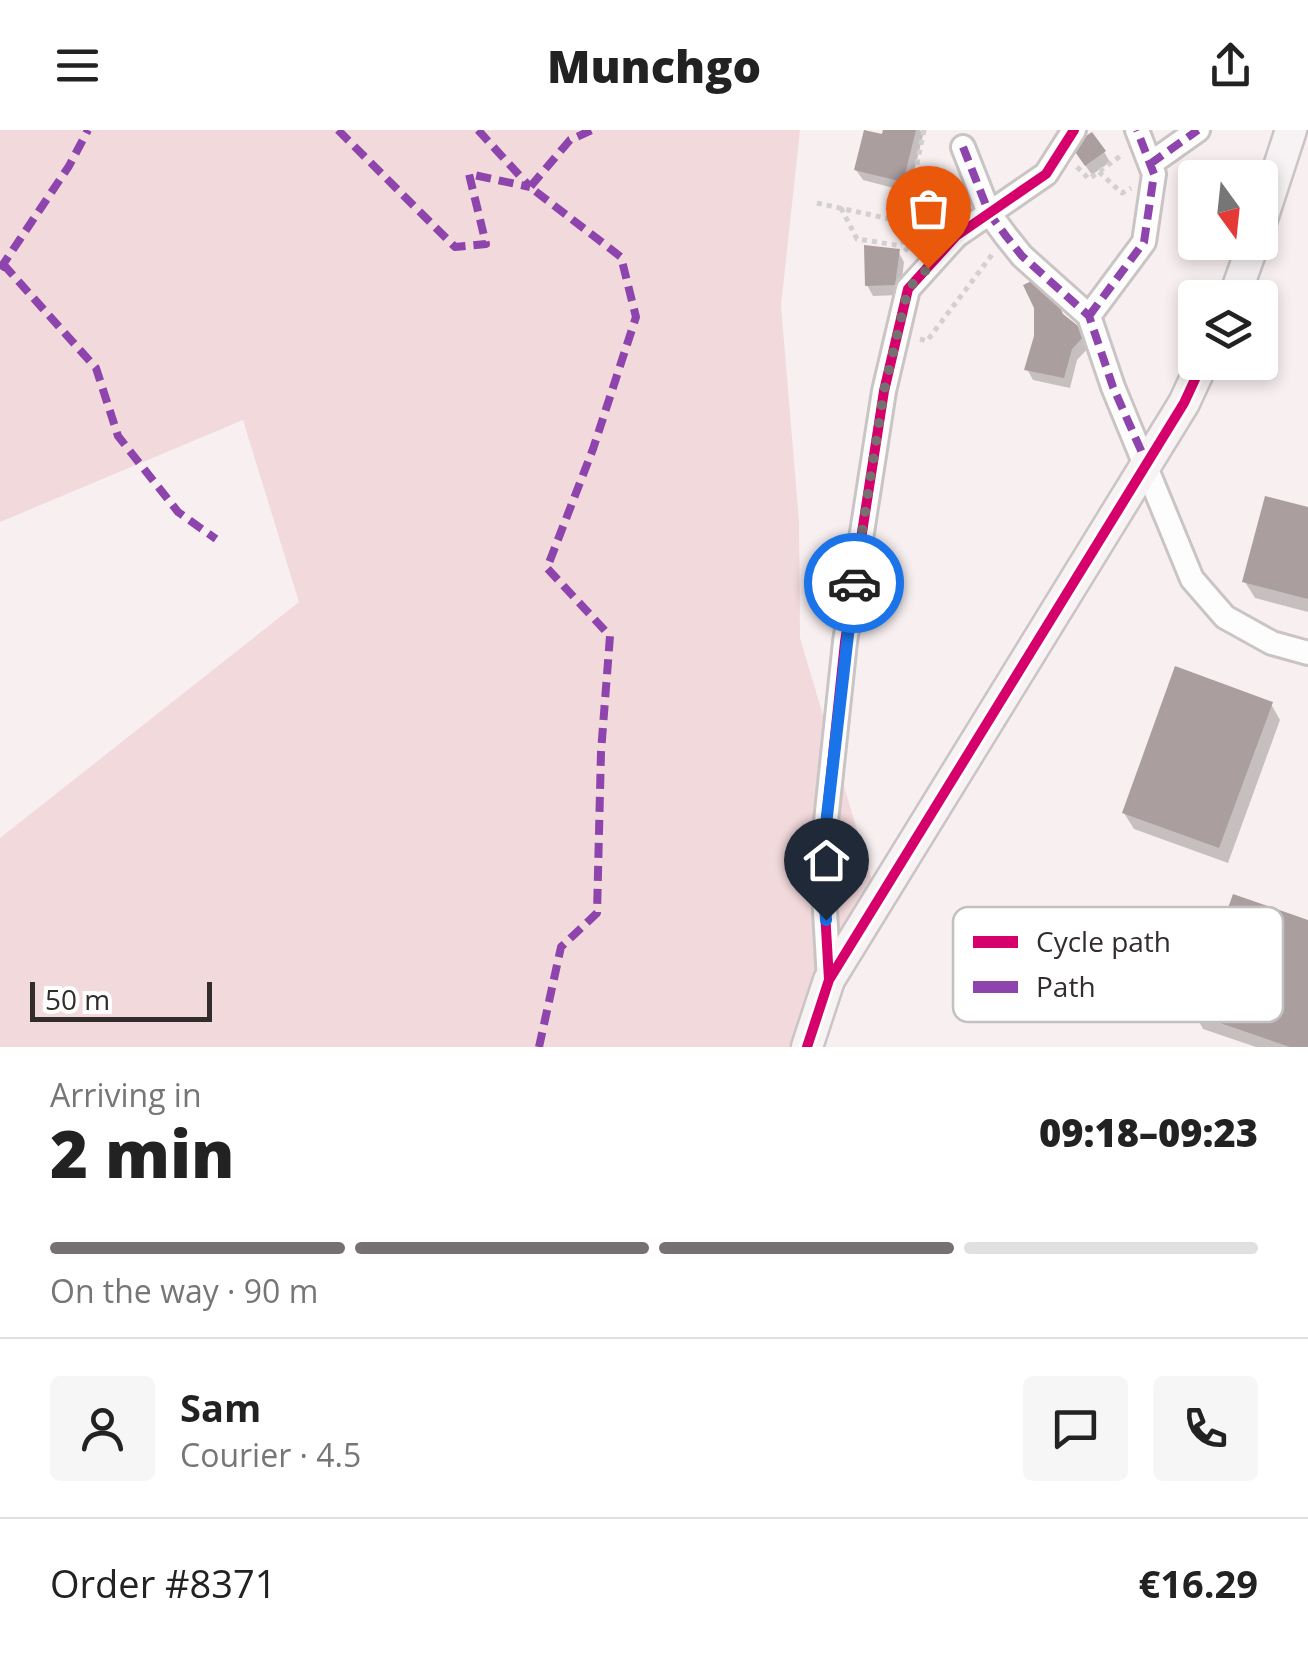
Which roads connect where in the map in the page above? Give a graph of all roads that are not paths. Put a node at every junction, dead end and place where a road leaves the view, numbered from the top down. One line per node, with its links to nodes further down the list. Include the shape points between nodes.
1 (1074, 130): 8 (street, via 1046,174)
2 (1198, 130): 6 (street)
3 (1292, 130): 7 (street)
4 (1139, 135): 6 (street)
5 (963, 147): 8 (street)
6 (1152, 169): 9 (street, via 1144,242)
7 (1278, 172)
8 (980, 219): 9 (street); 13 (street, via 908,289 884,391 845,642 822,859)
9 (1089, 316): 11 (street)
10 (1195, 380): 11 (street)
11 (1147, 464): 12 (street, via 1192,578 1225,618); 13 (street)
12 (1308, 653)
13 (829, 980): 14 (street)
14 (807, 1047)

